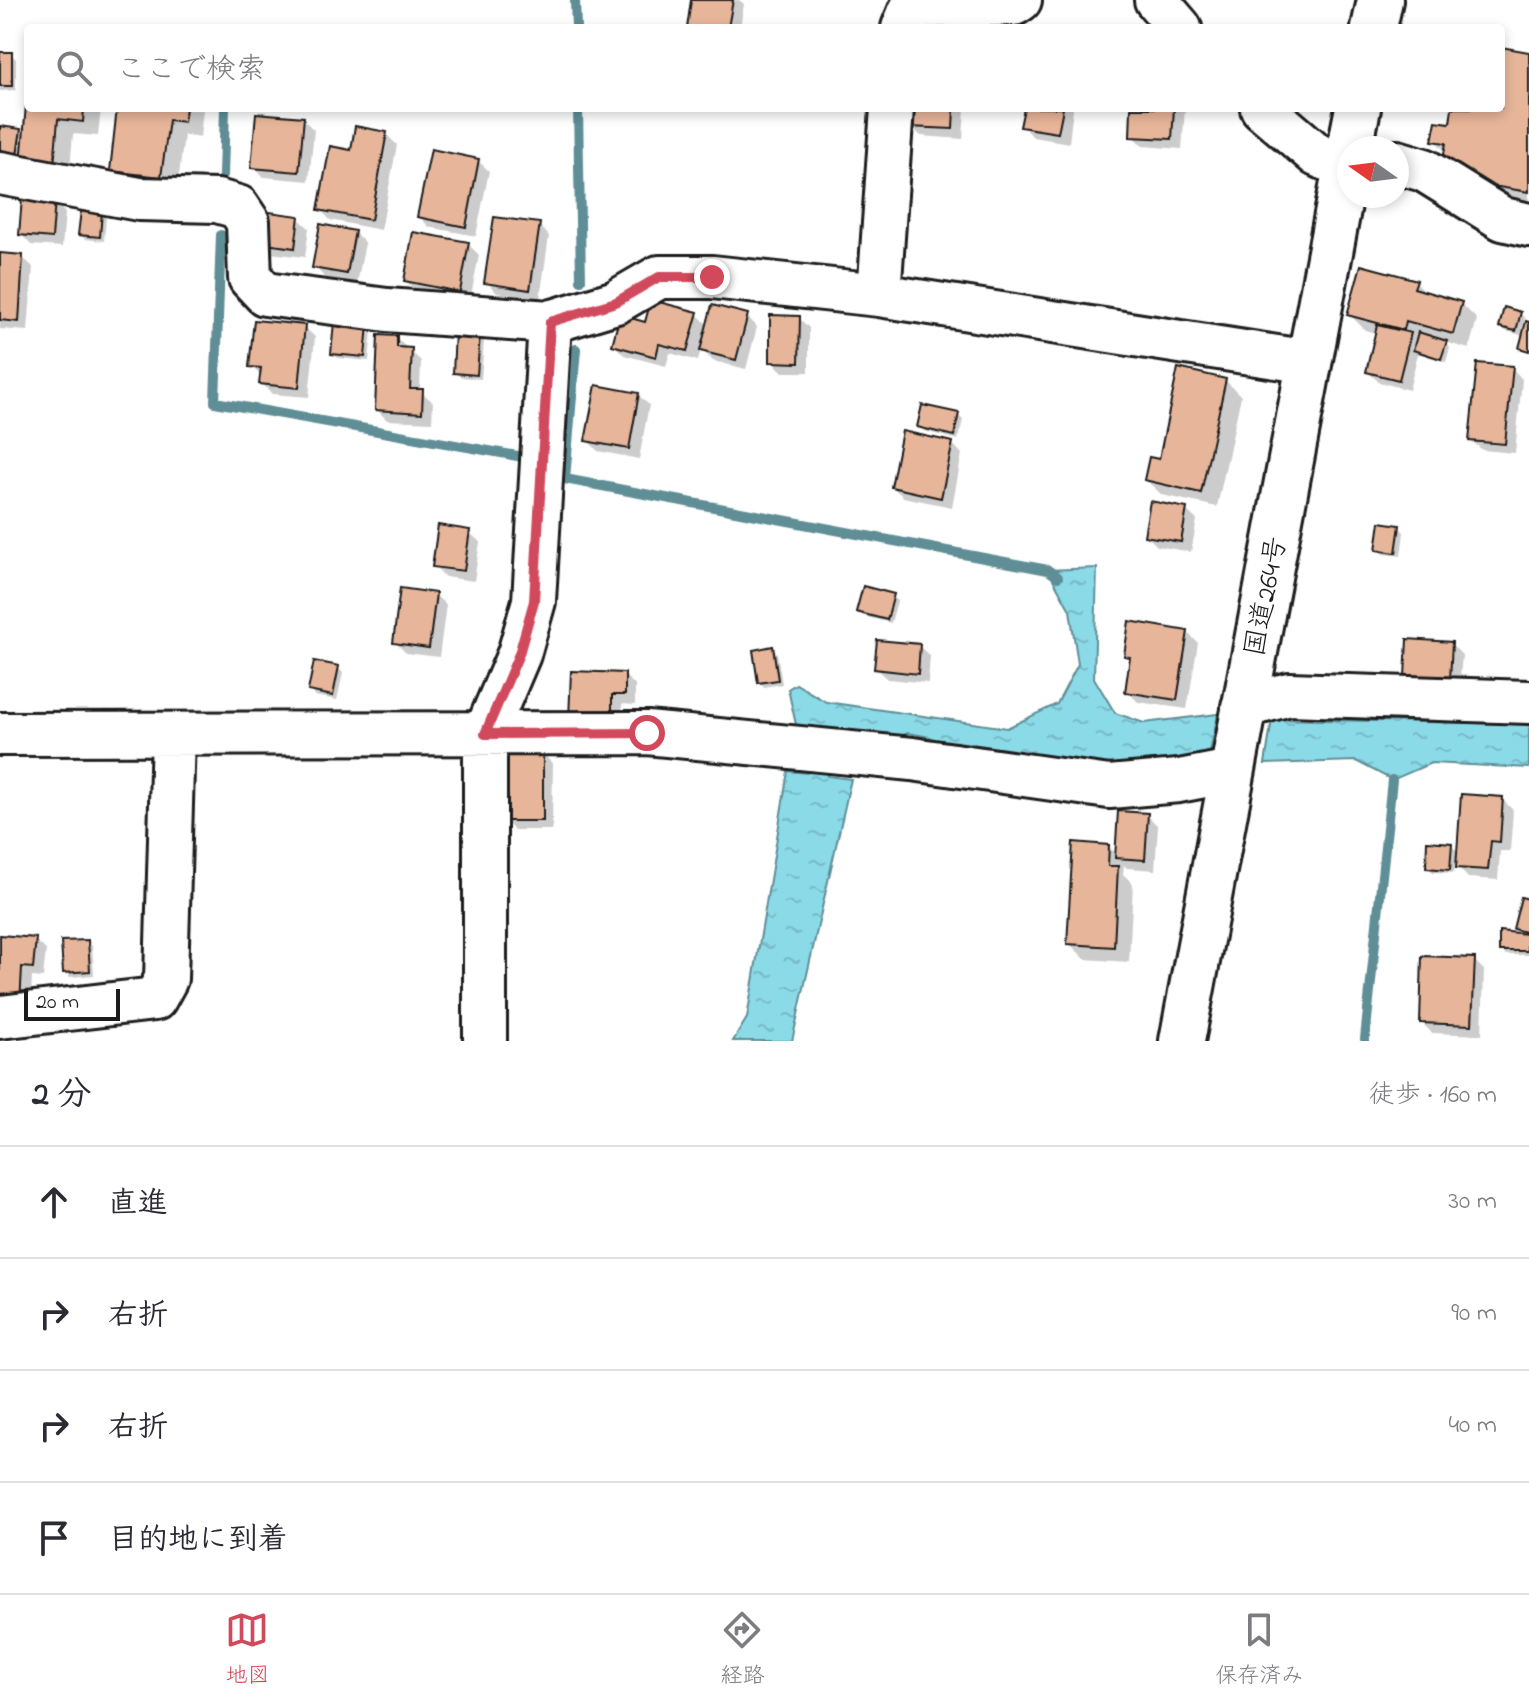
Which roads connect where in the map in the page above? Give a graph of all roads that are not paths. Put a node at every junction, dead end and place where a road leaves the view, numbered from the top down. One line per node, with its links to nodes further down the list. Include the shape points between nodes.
1 (1020, 0): 4 (street, via 930,6 910,11)
2 (1156, 0): 5 (street)
3 (1380, 0): 6 (highway)
4 (905, 24)
5 (1177, 24)
6 (1375, 24)
7 (892, 112): 16 (street)
8 (1267, 112): 11 (street, via 1317,155)
9 (1357, 112): 10 (highway, 国道264号)
10 (1352, 136)
11 (1337, 157)
12 (1409, 166): 15 (street, via 1503,219)
13 (0, 173): 17 (street, via 139,199 217,201 238,207 248,222 250,278 265,294)
14 (1338, 208): 18 (highway, 国道264号)
15 (1529, 225)
16 (879, 295): 17 (street, via 712,277 659,277 616,302); 18 (street)
17 (550, 322): 23 (street, via 534,601 519,654)
18 (1309, 362): 20 (highway, 国道264号)
19 (1529, 702): 20 (street, via 1289,694)
20 (1243, 707): 24 (highway, 国道264号)
21 (0, 734): 22 (street)
22 (173, 734): 23 (street); 25 (street, via 166,979 155,999)
23 (485, 734): 24 (street, via 647,733 912,759 1109,787); 26 (street)
24 (1231, 771): 27 (highway, 国道264号)
25 (0, 1017)
26 (485, 1041)
27 (1182, 1041)

